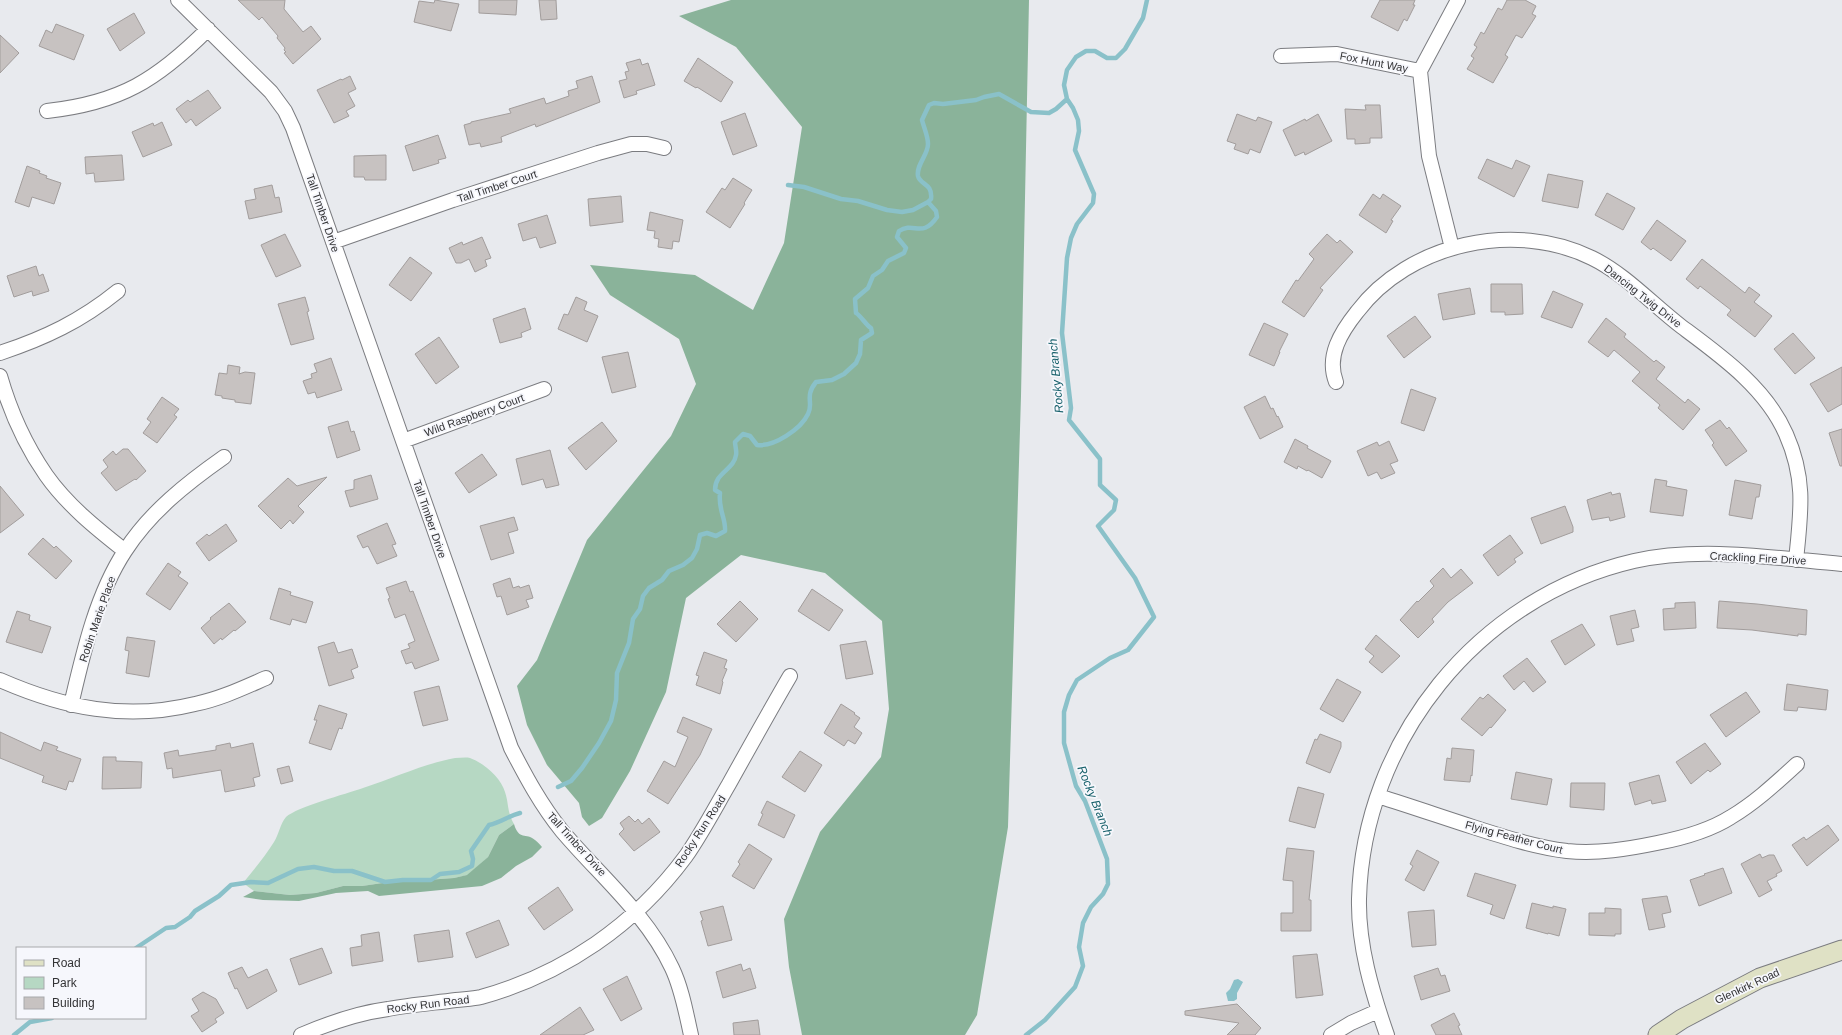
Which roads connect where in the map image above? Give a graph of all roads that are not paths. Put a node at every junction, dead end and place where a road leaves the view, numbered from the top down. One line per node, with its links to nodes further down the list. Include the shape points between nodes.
1 (178, 0): 3 (street, Tall Timber Drive)
2 (1458, 0): 5 (street)
3 (208, 29): 6 (street, via 185,52 137,86 115,97 89,105); 8 (street, Tall Timber Drive, via 271,92 285,111)
4 (1281, 56): 5 (street, Fox Hunt Way, via 1337,54)
5 (1420, 71): 9 (street, via 1429,156)
6 (47, 111)
7 (664, 148): 8 (street, Tall Timber Court, via 631,144 598,153)
8 (333, 242): 15 (street, Tall Timber Drive)
9 (1452, 248): 13 (street, Dancing Twig Drive, via 1402,269 1364,302 1348,323 1333,354 1332,366); 18 (street, Dancing Twig Drive, via 1498,240 1526,240 1551,244 1594,259 1615,272 1740,373 1770,407 1786,432 1795,455 1802,500)
10 (118, 291): 11 (street, via 98,308 68,326)
11 (0, 353)
12 (0, 376): 17 (street, via 18,425 47,476 97,528)
13 (1336, 382)
14 (544, 389): 15 (street, Wild Raspberry Court)
15 (403, 441): 26 (street, Tall Timber Drive, via 511,748 520,767 563,831)
16 (224, 457): 17 (street, Robin Marie Place, via 180,490 159,510)
17 (125, 551): 23 (street, Robin Marie Place, via 98,610 82,657)
18 (1796, 560): 19 (street, Crackling Fire Drive); 25 (street, Crackling Fire Drive, via 1719,554 1635,561 1570,584 1535,601 1491,631 1442,680 1414,718 1394,756)
19 (1842, 564)
20 (790, 676): 26 (street, Rocky Run Road, via 686,856)
21 (266, 678): 23 (street, via 196,704 159,711 100,710)
22 (0, 680): 23 (street, via 30,693)
23 (71, 705)
24 (1797, 764): 25 (street, Flying Feather Court, via 1754,802 1706,830 1679,839 1598,852 1544,847)
25 (1378, 796): 28 (street, Crackling Fire Drive, via 1365,844 1359,901 1361,933)
26 (636, 912): 29 (street, Rocky Run Road, via 586,952 554,970 521,984 480,998 388,1009 354,1016); 30 (street, Tall Timber Drive, via 672,968 684,1002)
27 (1842, 950): 33 (street, Glenkirk Road, via 1760,978 1682,1018)
28 (1378, 1011): 31 (street); 32 (street, Crackling Fire Drive)
29 (301, 1035)
30 (691, 1035)
31 (1331, 1035)
32 (1387, 1035)
33 (1658, 1035)

